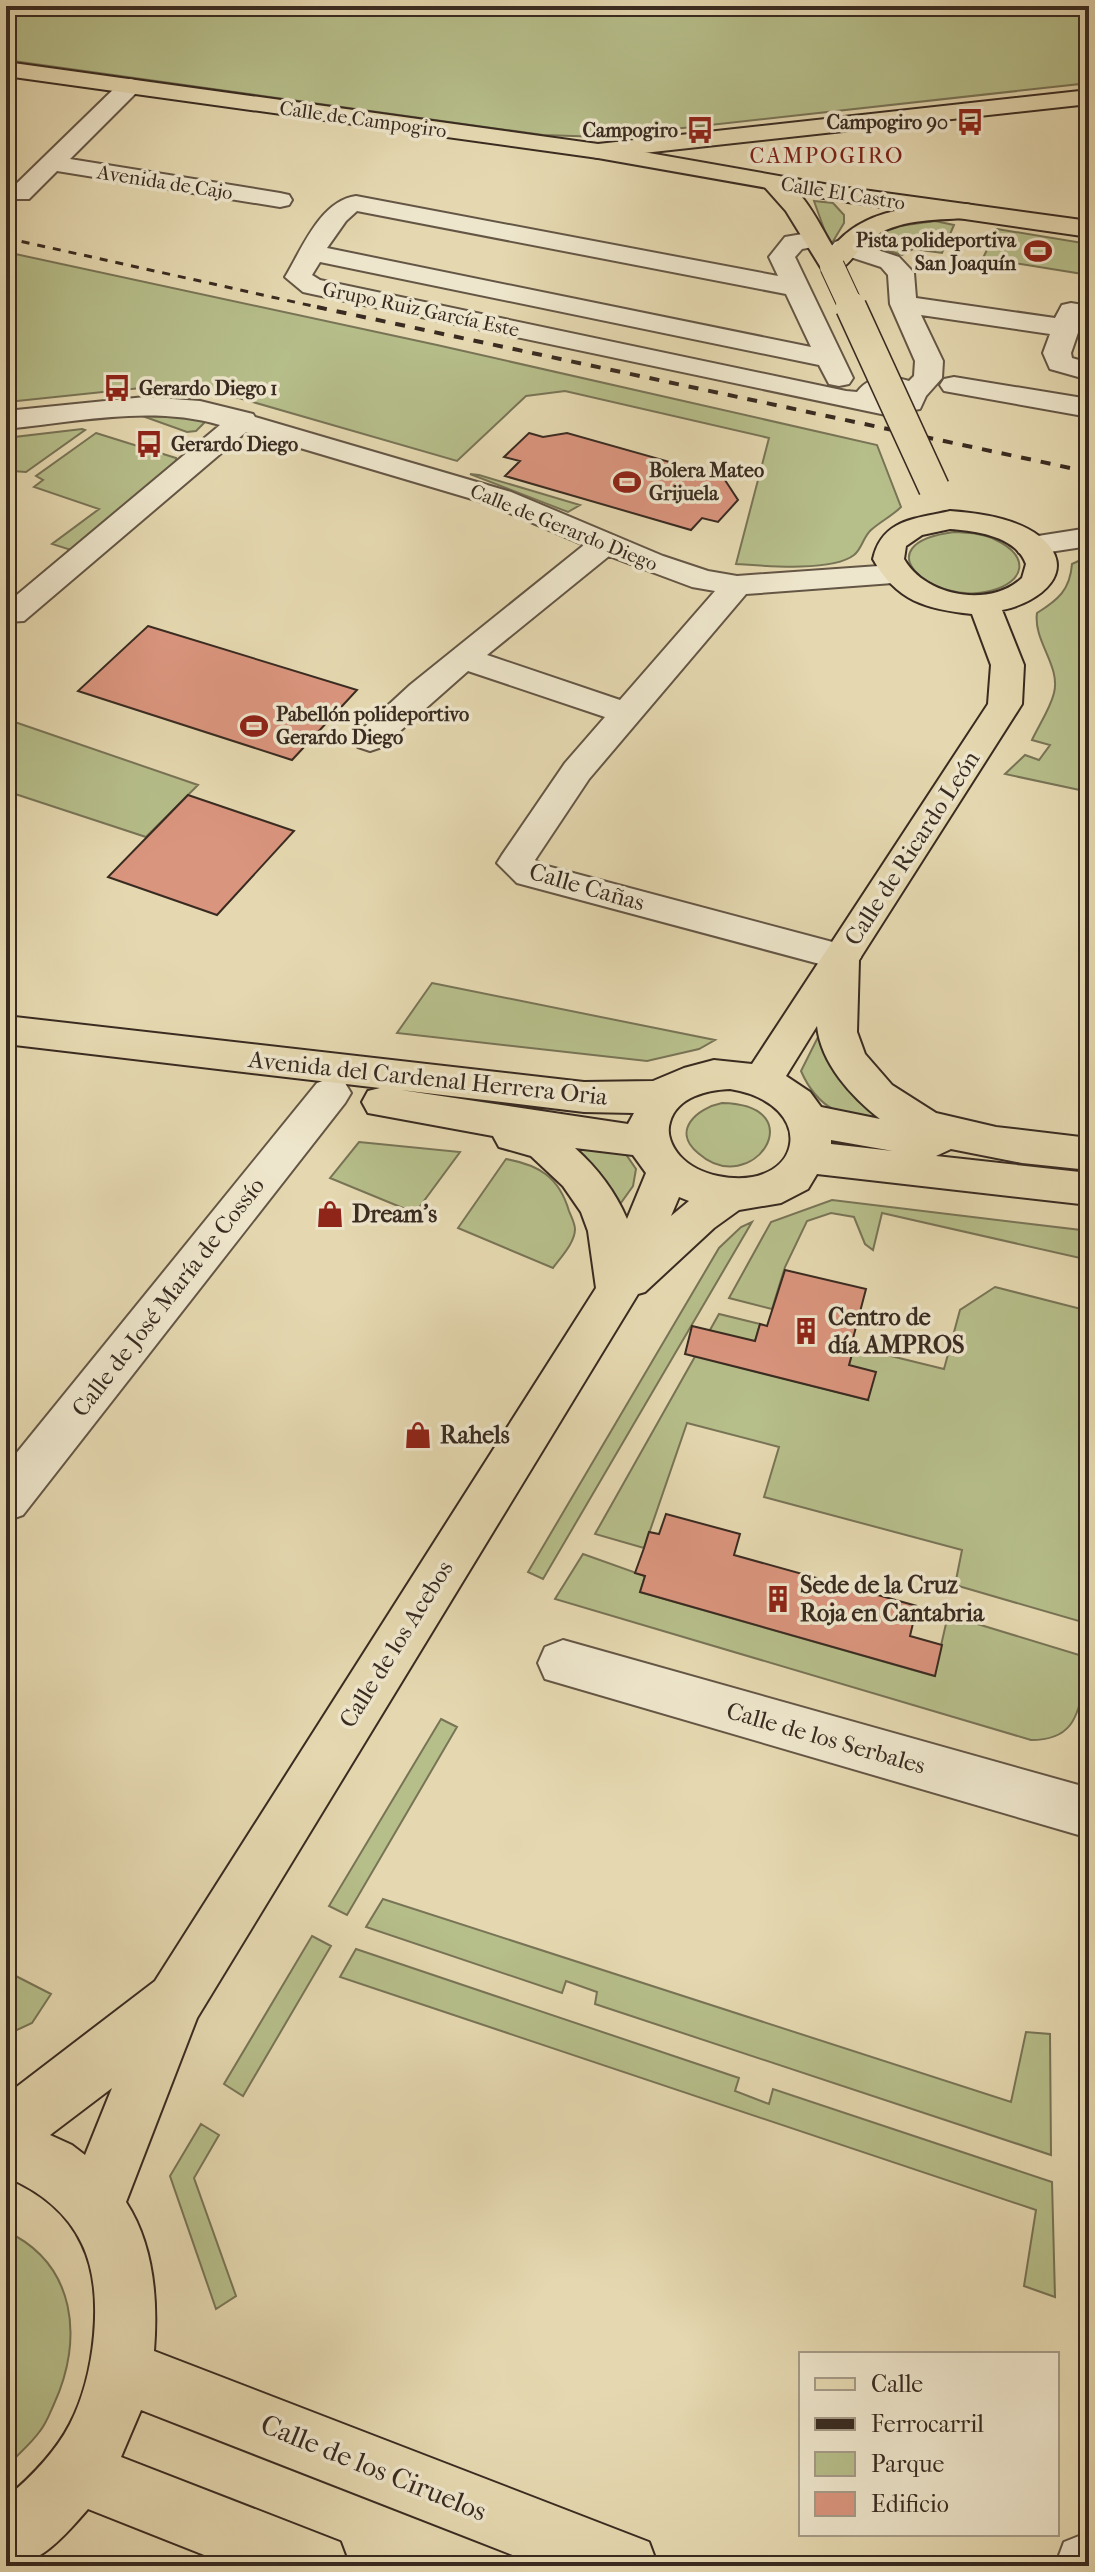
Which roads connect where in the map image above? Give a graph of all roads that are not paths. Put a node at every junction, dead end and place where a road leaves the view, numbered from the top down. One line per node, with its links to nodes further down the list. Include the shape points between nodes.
1 (6, 69): 2 (main road, Calle de Campogiro)
2 (130, 86): 5 (main road, Calle de Campogiro); 6 (street, Avenida de Cajo)
3 (1089, 97): 4 (main road, Calle de Campogiro)
4 (720, 138): 5 (main road, Calle de Campogiro); 7 (main road, via 710,159)
5 (598, 151): 7 (main road, Calle El Castro)
6 (51, 163): 10 (street, Avenida de Cajo); 11 (street, Avenida de Cajo)
7 (729, 175): 8 (main road, Calle El Castro)
8 (773, 183): 9 (main road, Calle El Castro); 12 (main road)
9 (830, 192): 12 (main road, via 807,197); 13 (main road, Calle El Castro); 20 (main road, via 851,212)
10 (20, 194)
11 (280, 200)
12 (796, 207): 17 (main road)
13 (966, 211): 15 (main road, Calle El Castro); 20 (main road, via 887,218 862,230)
14 (331, 225): 16 (street); 18 (street, Grupo Ruiz García Este); 19 (street, Grupo Ruiz García Este, via 347,205 376,205)
15 (1089, 229)
16 (362, 232)
17 (814, 240): 20 (main road); 21 (street, via 794,242 782,257)
18 (313, 253): 23 (street, Grupo Ruiz García Este); 27 (street, Grupo Ruiz García Este, via 298,277 312,286)
19 (618, 254): 21 (street, Grupo Ruiz García Este); 23 (street)
20 (838, 256): 22 (street, via 890,262 901,273); 37 (main road, bridge)
21 (797, 288): 26 (street)
22 (903, 304): 24 (street); 31 (street, via 929,361 928,378 912,394 885,385)
23 (594, 312): 27 (street); 28 (street, Grupo Ruiz García Este)
24 (1079, 312): 29 (street, via 1057,353 1060,363)
25 (784, 319): 26 (street)
26 (816, 326): 28 (street)
27 (575, 342): 31 (street, Grupo Ruiz García Este)
28 (831, 359): 31 (street)
29 (1089, 372)
30 (954, 385): 32 (street)
31 (860, 400)
32 (1087, 402)
33 (87, 411): 34 (street, Calle de Gerardo Diego); 35 (street, Calle de Gerardo Diego, via 174,407); 36 (street, Calle de Gerardo Diego)
34 (6, 420)
35 (243, 420): 36 (street); 39 (street, Calle de Gerardo Diego, via 500,498)
36 (204, 450): 44 (street)
37 (950, 520): 40 (main road, via 987,524); 41 (main road, via 899,536 888,558)
38 (1089, 537): 40 (street)
39 (606, 543): 42 (street, Calle de Gerardo Diego, via 678,574); 45 (street)
40 (1030, 546): 43 (main road, via 1041,567 1031,588)
41 (893, 574): 42 (street, Calle de Gerardo Diego); 43 (main road, via 939,600)
42 (737, 585): 46 (street, Calle Cañas)
43 (984, 604): 48 (main road, Calle de Ricardo León, via 1006,656 1010,689 1005,704)
44 (13, 614)
45 (463, 658): 46 (street); 47 (street)
46 (628, 714): 48 (street, Calle Cañas, via 577,771 515,863 530,874)
47 (370, 740)
48 (842, 957): 51 (main road, Calle de Ricardo León); 56 (main road, via 836,1028 847,1060 898,1113 951,1134)
49 (6, 1030): 50 (main road, Avenida del Cardenal Herrera Oria)
50 (126, 1046): 52 (main road, Avenida del Cardenal Herrera Oria); 53 (main road, Avenida del Cardenal Herrera Oria, via 584,1097 627,1099)
51 (762, 1081): 53 (main road, Avenida del Cardenal Herrera Oria, via 713,1075); 55 (main road, Avenida del Cardenal Herrera Oria, via 792,1098)
52 (331, 1093): 54 (main road, Avenida del Cardenal Herrera Oria); 61 (street, Calle de José María de Cossío)
53 (666, 1093): 57 (main road, via 650,1115)
54 (447, 1114): 57 (main road, Avenida del Cardenal Herrera Oria); 60 (main road, Avenida del Cardenal Herrera Oria, via 545,1145 578,1175 610,1231)
55 (807, 1138): 56 (main road, via 894,1138); 58 (main road); 59 (main road, Avenida del Cardenal Herrera Oria, via 800,1169 763,1192)
56 (1069, 1152)
57 (658, 1157): 59 (main road, Avenida del Cardenal Herrera Oria, via 696,1188); 60 (main road, Calle de los Acebos)
58 (1089, 1189)
59 (730, 1195): 60 (main road, Calle de los Acebos, via 699,1216)
60 (618, 1290): 64 (main road, Calle de los Acebos)
61 (6, 1501)
62 (563, 1663): 63 (street, Calle de los Serbales)
63 (1089, 1813)
64 (176, 2000): 65 (main road, Calle de los Acebos); 67 (main road, Calle de los Acebos)
65 (6, 2130)
66 (6, 2147): 67 (main road, via 52,2167)
67 (94, 2206): 68 (main road, via 123,2273 127,2334)
68 (122, 2371): 69 (main road, via 105,2422); 72 (main road, Calle de los Ciruelos)
69 (76, 2472): 70 (main road, via 40,2512); 71 (main road)
70 (6, 2539)
71 (316, 2566)
72 (625, 2566)

